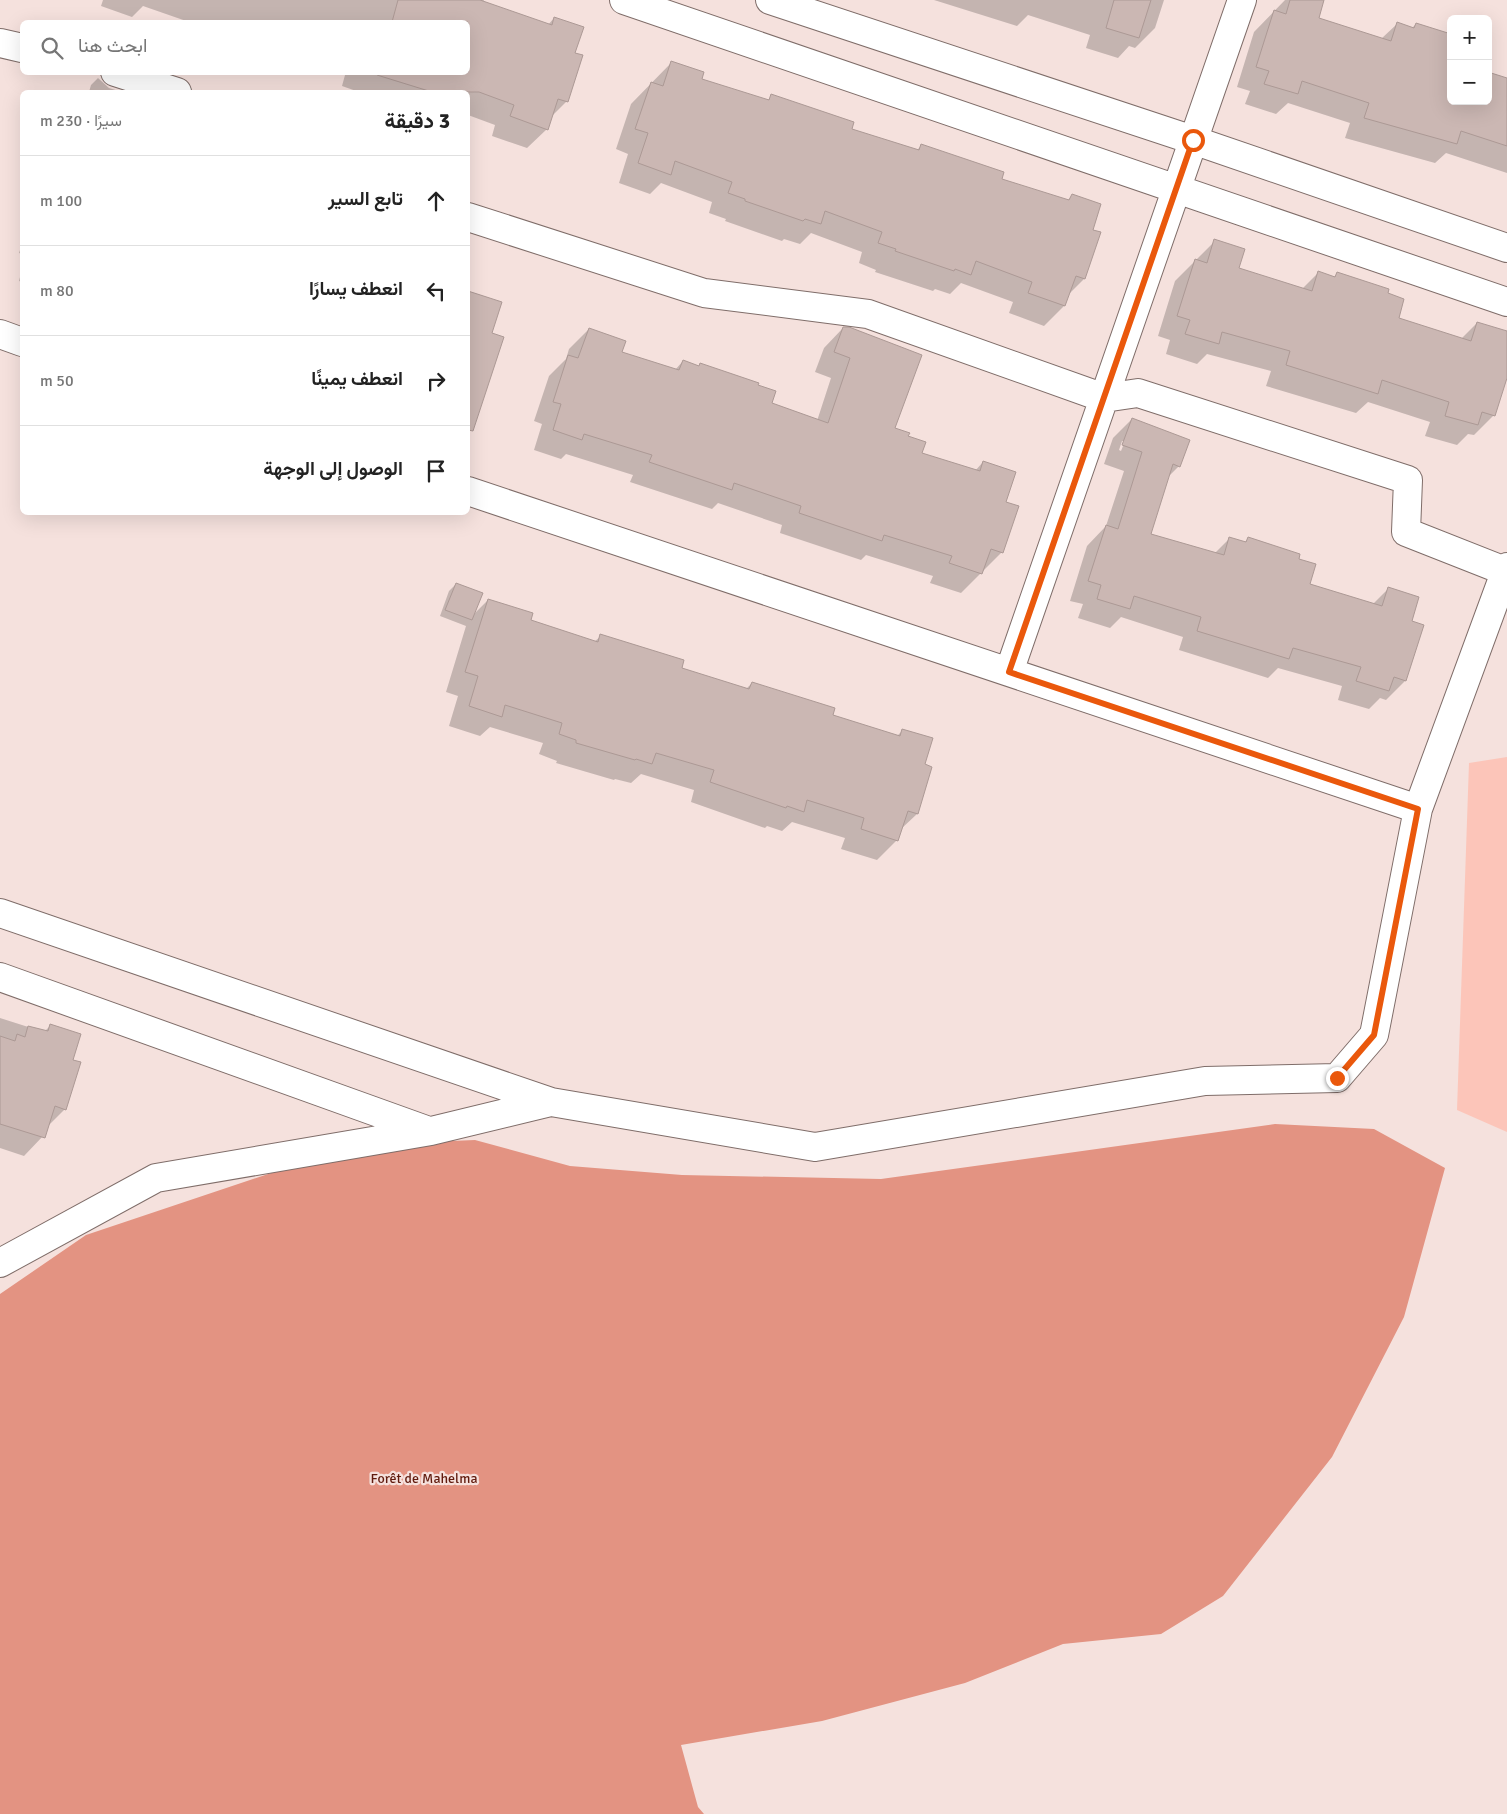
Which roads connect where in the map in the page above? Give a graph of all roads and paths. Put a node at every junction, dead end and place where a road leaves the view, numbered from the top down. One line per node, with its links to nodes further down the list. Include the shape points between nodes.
1 (624, 0): 9 (street)
2 (770, 0): 8 (street)
3 (1242, 0): 8 (street)
4 (0, 43): 5 (street)
5 (20, 48)
6 (124, 75): 7 (street)
7 (171, 90)
8 (1193, 140): 9 (street); 11 (street)
9 (1175, 189): 12 (street); 15 (street)
10 (470, 218): 15 (street, via 704,293 868,314)
11 (1507, 248)
12 (1507, 302)
13 (0, 334): 14 (street)
14 (20, 341)
15 (1104, 398): 17 (street, via 1138,393 1408,480 1406,532); 18 (street)
16 (470, 492): 18 (street)
17 (1506, 569): 19 (street)
18 (1009, 672): 19 (street)
19 (1418, 809): 22 (street, via 1374,1035 1337,1078 1205,1081 815,1147)
20 (0, 913): 22 (street)
21 (0, 977): 23 (street)
22 (551, 1102): 23 (street)
23 (430, 1131): 24 (street, via 156,1178)
24 (0, 1263)

